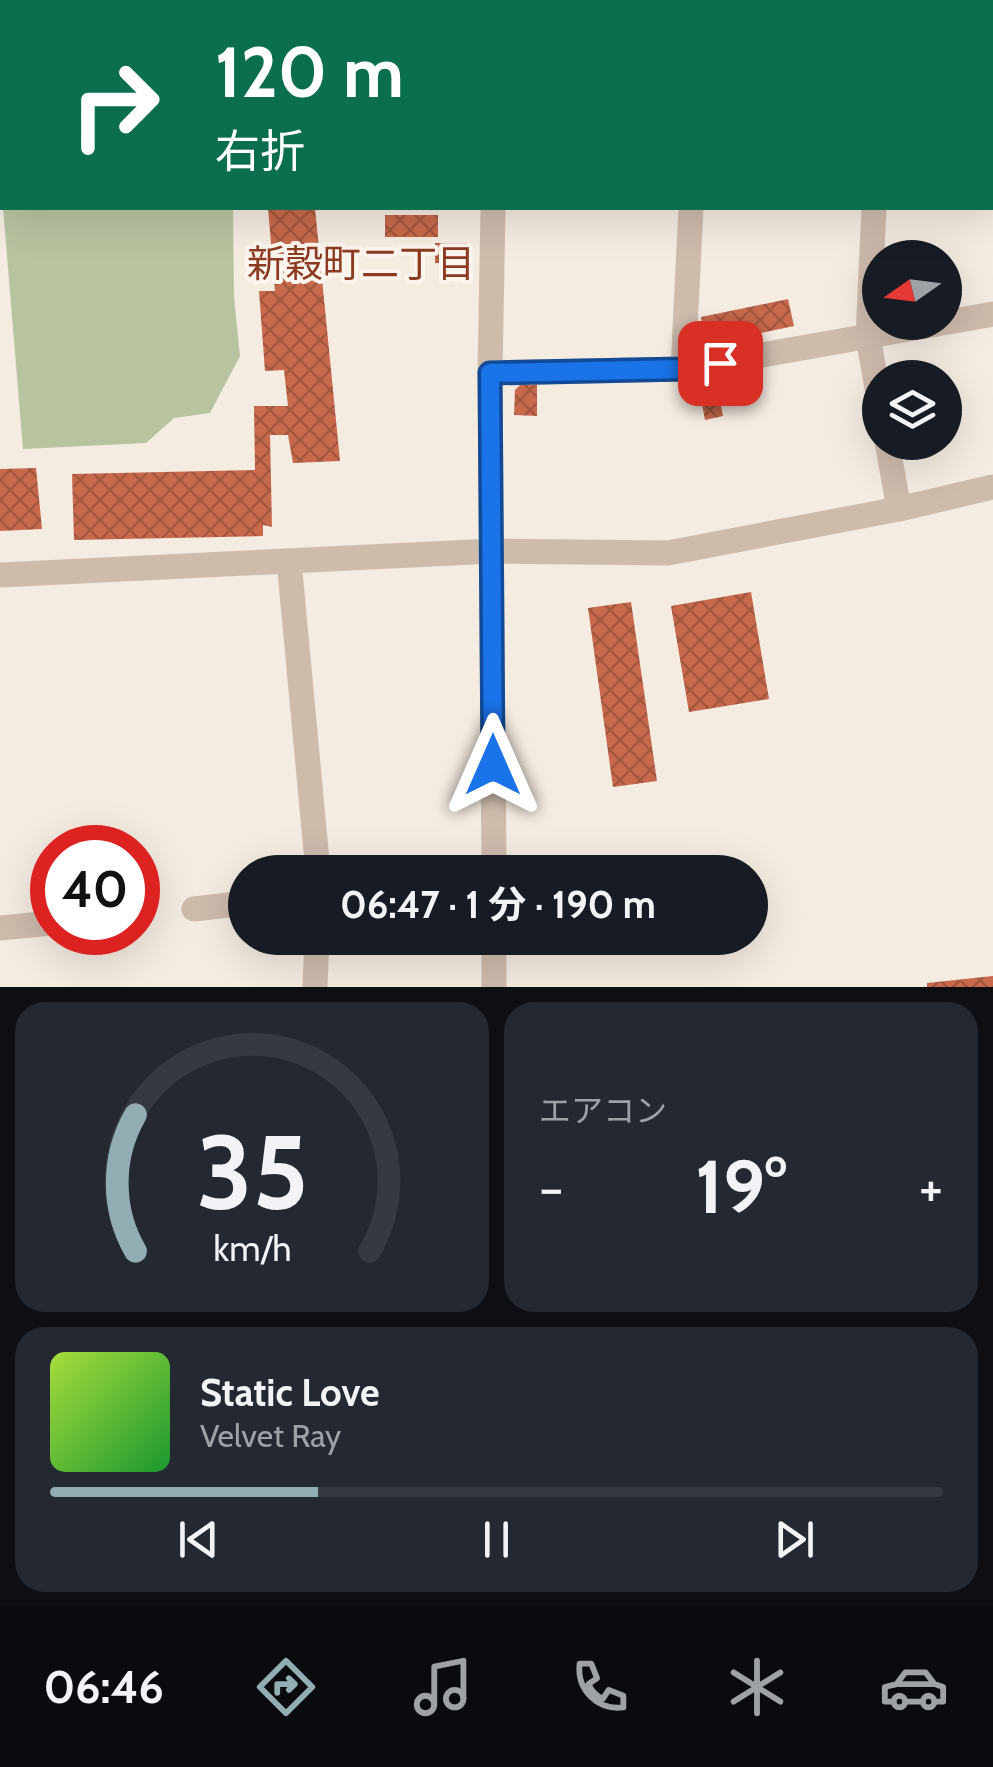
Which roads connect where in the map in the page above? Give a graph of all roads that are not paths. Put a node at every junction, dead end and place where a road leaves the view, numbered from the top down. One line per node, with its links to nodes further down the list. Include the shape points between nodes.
1 (493, 210): 9 (street)
2 (691, 210): 8 (street)
3 (874, 210): 4 (street)
4 (873, 240)
5 (993, 314): 6 (street)
6 (962, 320)
7 (862, 338): 8 (street)
8 (683, 369): 9 (street)
9 (490, 373): 13 (street)
10 (890, 460): 12 (street)
11 (993, 487): 12 (street)
12 (899, 509): 13 (street, via 668,553)
13 (493, 551): 14 (street); 17 (street)
14 (288, 562): 15 (street); 16 (street)
15 (0, 575)
16 (316, 855)
17 (494, 855)
18 (228, 905): 19 (street)
19 (194, 908)
20 (30, 925): 21 (street)
21 (0, 928)
22 (316, 955): 24 (street)
23 (494, 955): 25 (street)
24 (315, 987)
25 (494, 987)

